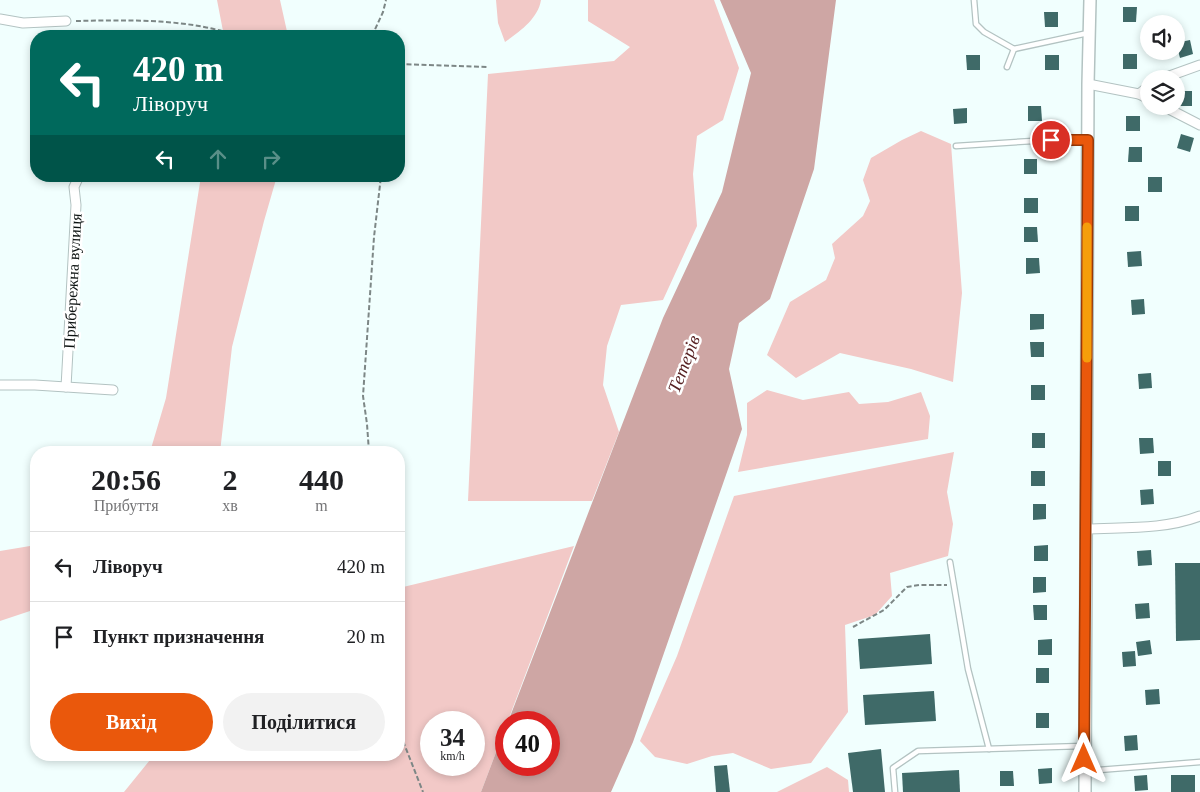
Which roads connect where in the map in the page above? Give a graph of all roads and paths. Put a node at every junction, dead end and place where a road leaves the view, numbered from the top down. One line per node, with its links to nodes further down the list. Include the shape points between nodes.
1 (386, 0): 7 (path)
2 (974, 0): 9 (lane, via 976,24)
3 (1090, 0): 8 (street)
4 (0, 19): 5 (street, via 23,23)
5 (66, 21): 6 (path, via 162,21)
6 (217, 30)
7 (375, 30)
8 (1089, 33): 9 (lane); 15 (street)
9 (1014, 49): 12 (lane)
10 (405, 64): 13 (path)
11 (1200, 65): 14 (street)
12 (1007, 66)
13 (487, 67)
14 (1185, 70)
15 (1088, 84): 16 (street); 19 (street)
16 (1139, 94)
17 (1181, 115): 18 (street)
18 (1200, 125)
19 (1088, 140): 20 (lane); 28 (street)
20 (956, 146)
21 (76, 182): 24 (street, Прибережна вулиця)
22 (380, 182): 26 (path, via 363,396)
23 (0, 385): 24 (street)
24 (66, 387): 25 (street)
25 (113, 390)
26 (369, 446)
27 (1200, 516): 28 (street, via 1161,525)
28 (1086, 529): 33 (street)
29 (950, 562): 30 (lane)
30 (954, 585): 31 (path, via 907,587 884,610); 34 (lane, via 968,669)
31 (853, 627)
32 (405, 746): 37 (path)
33 (1085, 746): 34 (lane); 36 (street)
34 (989, 749): 38 (lane, via 918,751 893,768)
35 (1200, 762): 36 (lane)
36 (1084, 771): 39 (street)
37 (423, 792)
38 (895, 792)
39 (1084, 792)

